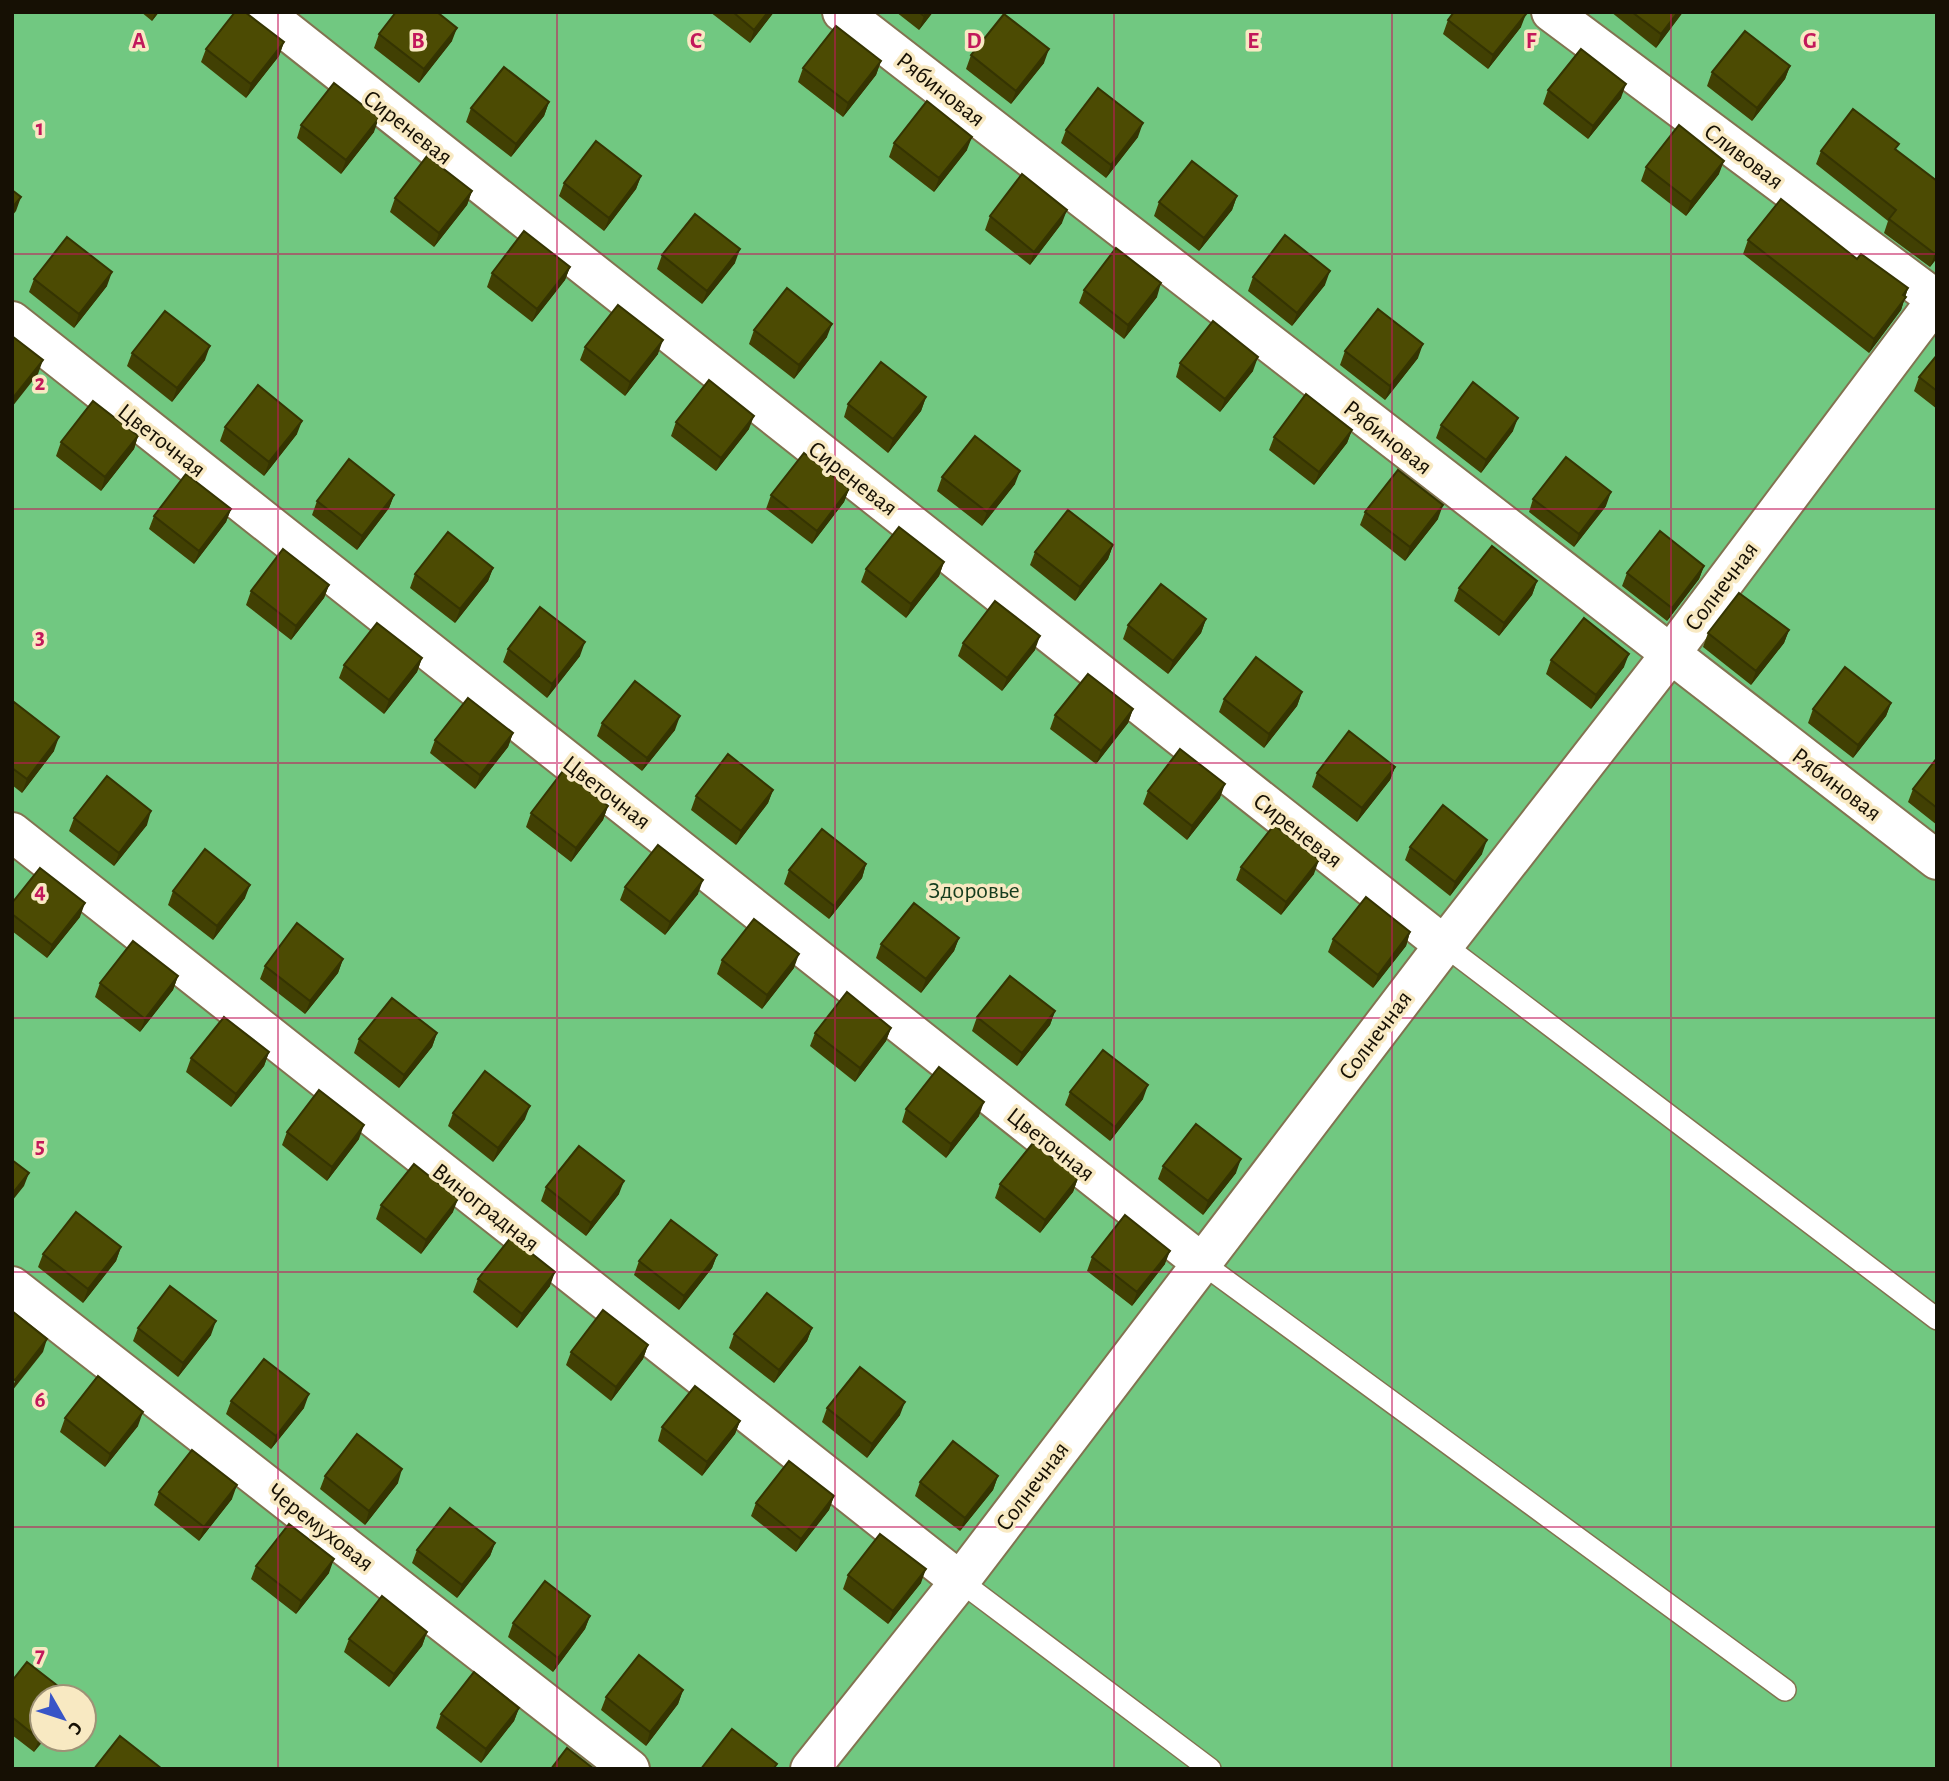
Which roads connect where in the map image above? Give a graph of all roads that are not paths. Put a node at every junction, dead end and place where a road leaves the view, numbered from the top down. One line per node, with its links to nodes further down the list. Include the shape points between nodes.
1 (263, 12): 9 (street, Сиреневая)
2 (842, 12): 6 (street, Рябиновая)
3 (1552, 12): 4 (street, Сливовая)
4 (1937, 299): 6 (street, Солнечная)
5 (12, 321): 10 (street, Цветочная)
6 (1669, 656): 8 (street, Рябиновая); 9 (street, Солнечная)
7 (12, 832): 13 (street, Виноградная)
8 (1937, 860)
9 (1444, 945): 10 (street, Солнечная); 12 (lane)
10 (1202, 1263): 13 (street, Солнечная); 14 (lane)
11 (12, 1286): 15 (street, Черемуховая)
12 (1937, 1319)
13 (960, 1581): 16 (street, Солнечная); 17 (lane)
14 (1785, 1690)
15 (630, 1769)
16 (810, 1769)
17 (1210, 1769)

